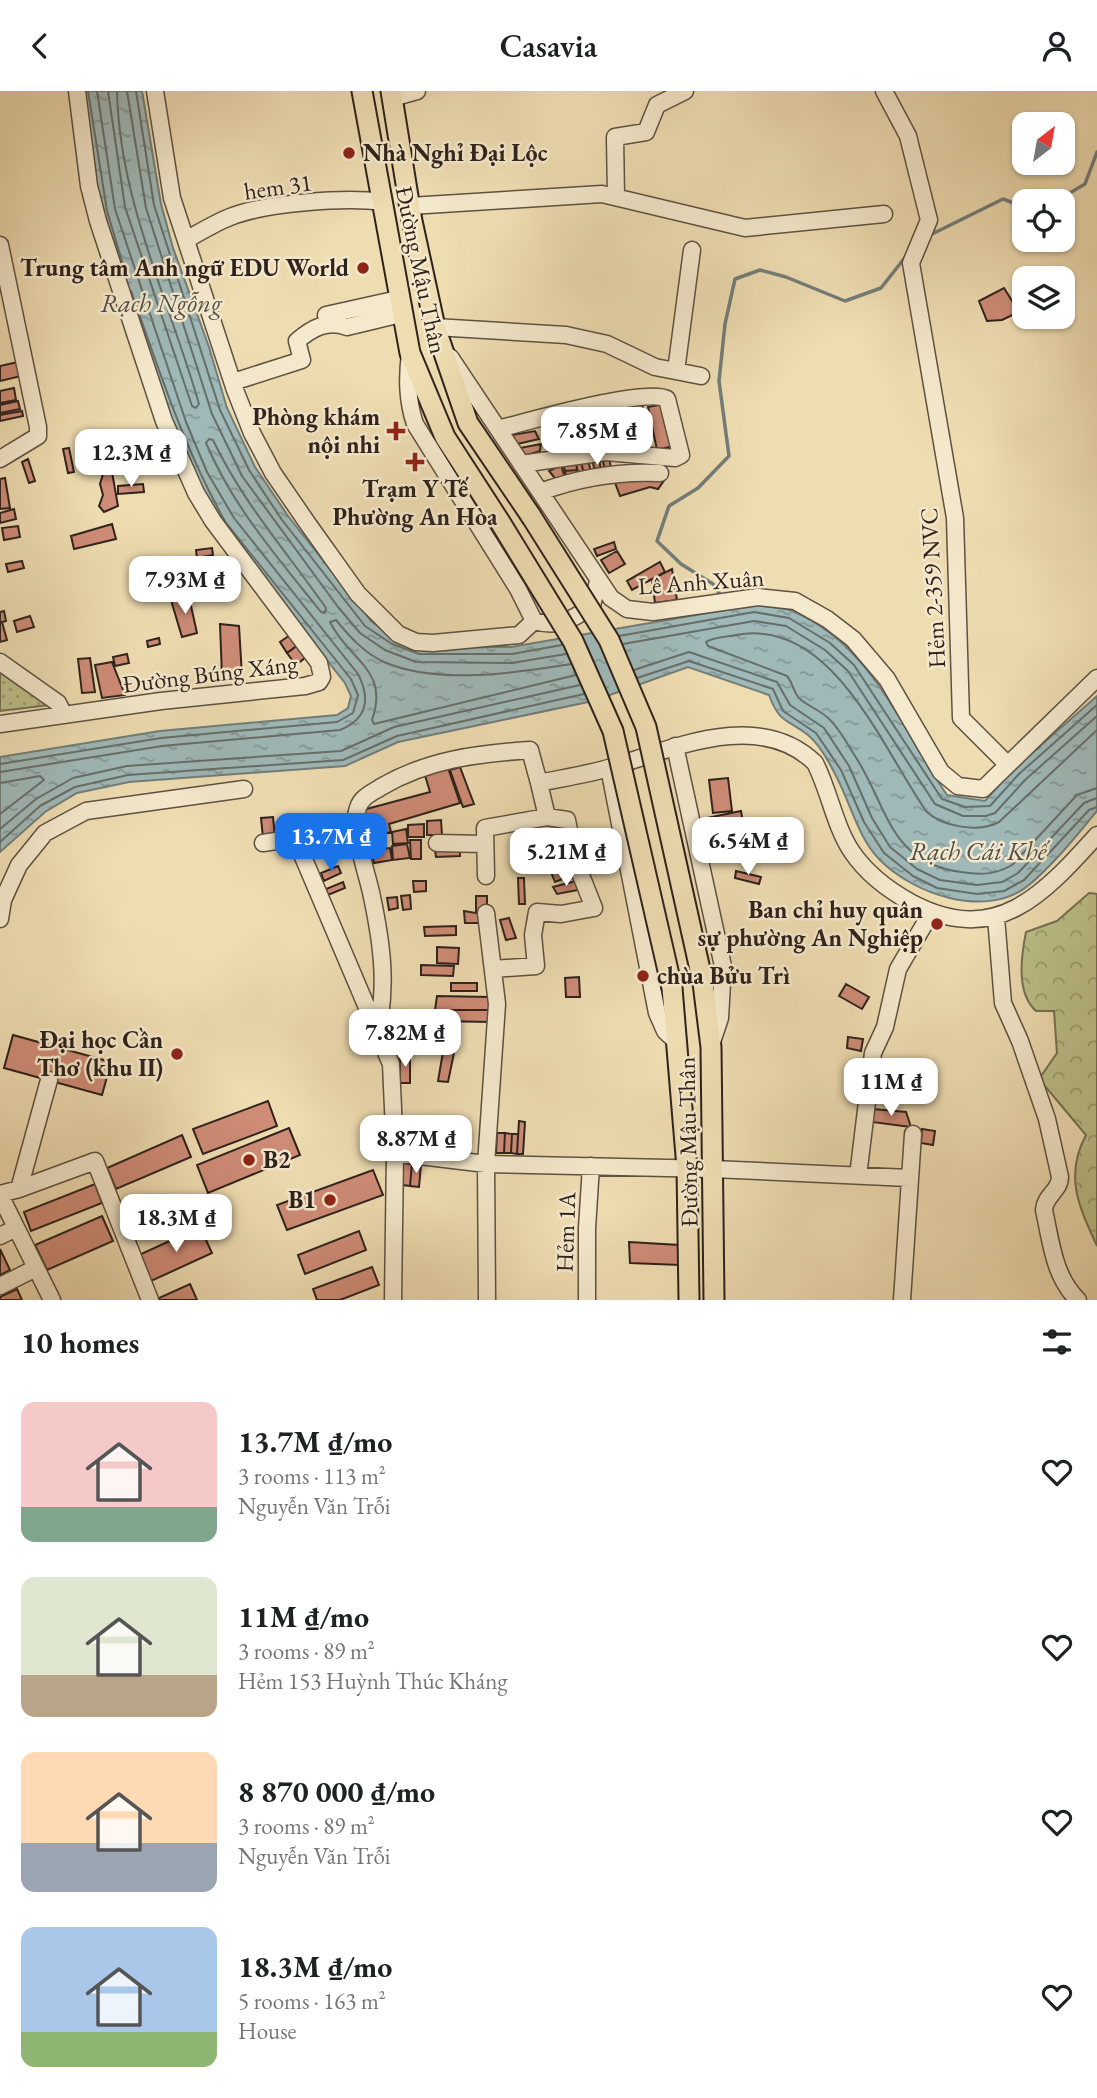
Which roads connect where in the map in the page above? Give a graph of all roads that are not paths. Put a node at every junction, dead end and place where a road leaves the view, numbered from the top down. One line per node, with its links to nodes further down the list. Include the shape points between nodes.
1 (77, 91): 31 (street, Đường Búng Xáng, via 98,221 164,421 213,521 319,663 323,677 305,687 265,688)
2 (155, 91): 12 (street, via 172,198)
3 (362, 91): 9 (main road, Đường Mậu Thân)
4 (417, 91): 7 (street)
5 (685, 91): 8 (street, via 657,105 646,132 615,137)
6 (884, 91): 34 (street, Hẻm 2-359 NVC, via 908,136 929,220 911,263 959,551 961,718)
7 (391, 94): 10 (main road, Đường Mậu Thân)
8 (616, 197): 10 (street, via 602,194); 11 (street, via 746,229)
9 (382, 202): 12 (street, hem 31, via 357,199 278,206 231,216); 15 (main road, Đường Mậu Thân)
10 (410, 206): 17 (main road, Đường Mậu Thân)
11 (884, 213)
12 (186, 240): 21 (street)
13 (0, 245): 23 (street, via 38,427 33,442)
14 (692, 250): 19 (street)
15 (400, 306): 16 (street); 18 (main road, Đường Mậu Thân); 21 (street, via 347,327 313,327 297,341 303,364)
16 (326, 315)
17 (438, 335): 19 (street, via 531,332 581,338); 22 (street, Lê Anh Xuân); 53 (main road, Đường Mậu Thân, bridge, via 468,423 609,640 646,727 703,983)
18 (410, 353): 28 (street, via 407,383 415,424); 52 (main road, Đường Mậu Thân, bridge, via 444,437 573,641 613,731 672,988)
19 (676, 371): 20 (street)
20 (701, 376)
21 (233, 382): 28 (street, via 273,473 377,617 398,634 416,642 519,635)
22 (498, 429): 24 (street, Lê Anh Xuân); 24 (street, via 636,397 661,396 667,400 681,455 606,453)
23 (0, 459)
24 (521, 464): 26 (street, Lê Anh Xuân)
25 (660, 473): 26 (street, via 626,473)
26 (540, 492): 27 (street, Lê Anh Xuân)
27 (598, 581): 28 (street, via 592,606 576,617 558,625); 34 (street, Lê Anh Xuân, via 627,609 653,612 758,597 795,601 853,639 887,678 941,772 958,786 983,789)
28 (534, 621)
29 (0, 662): 31 (street, via 58,703)
30 (1097, 678): 34 (street, Lê Anh Xuân)
31 (64, 715): 32 (street, Đường Búng Xáng)
32 (0, 724)
33 (675, 746): 35 (street); 47 (street, via 730,736 761,736 806,754 825,782 849,849 866,872); 53 (street, via 723,966 720,1018)
34 (1007, 764)
35 (609, 768): 36 (street); 52 (street, via 657,1013)
36 (539, 783): 38 (street); 40 (street, via 530,750 469,754 432,763 363,799 356,810)
37 (244, 789): 49 (street, via 86,810 45,833 19,865)
38 (547, 817): 44 (street, via 485,828); 50 (street, via 567,820 575,860 594,908 561,914 537,912 533,935 536,966)
39 (1097, 835): 48 (street, via 1061,876 1035,897)
40 (358, 836): 41 (street); 51 (street, via 382,957 383,1006)
41 (295, 838): 42 (street); 51 (street)
42 (263, 843)
43 (437, 843): 44 (street)
44 (484, 844): 45 (street)
45 (486, 876)
46 (486, 913): 50 (street)
47 (931, 913): 48 (street, via 953,920); 61 (street, via 898,969 885,1027 873,1053)
48 (996, 917): 77 (street, via 1003,1003 1047,1119 1060,1177 1060,1184 1045,1202 1047,1223 1063,1282)
49 (0, 919)
50 (493, 969): 57 (street, via 497,1004)
51 (376, 1035): 56 (street, via 391,1064)
52 (677, 1042): 59 (main road, Đường Mậu Thân)
53 (711, 1047): 60 (main road, Đường Mậu Thân)
54 (49, 1080): 63 (street)
55 (913, 1134): 62 (street)
56 (395, 1153): 57 (street); 71 (street)
57 (486, 1164): 58 (street); 72 (street)
58 (591, 1166): 59 (street); 73 (street, Hẻm 1A)
59 (687, 1168): 60 (street); 74 (main road, Đường Mậu Thân)
60 (713, 1169): 61 (street); 75 (main road, Đường Mậu Thân)
61 (858, 1176): 62 (street)
62 (909, 1178): 76 (street)
63 (19, 1189): 64 (street); 70 (street, via 95,1161)
64 (0, 1194): 65 (street)
65 (16, 1228): 66 (street); 67 (street)
66 (0, 1236)
67 (36, 1268): 68 (street); 69 (street)
68 (0, 1286)
69 (52, 1300)
70 (150, 1300)
71 (393, 1300)
72 (487, 1300)
73 (587, 1300)
74 (689, 1300)
75 (714, 1300)
76 (902, 1300)
77 (1078, 1300)

